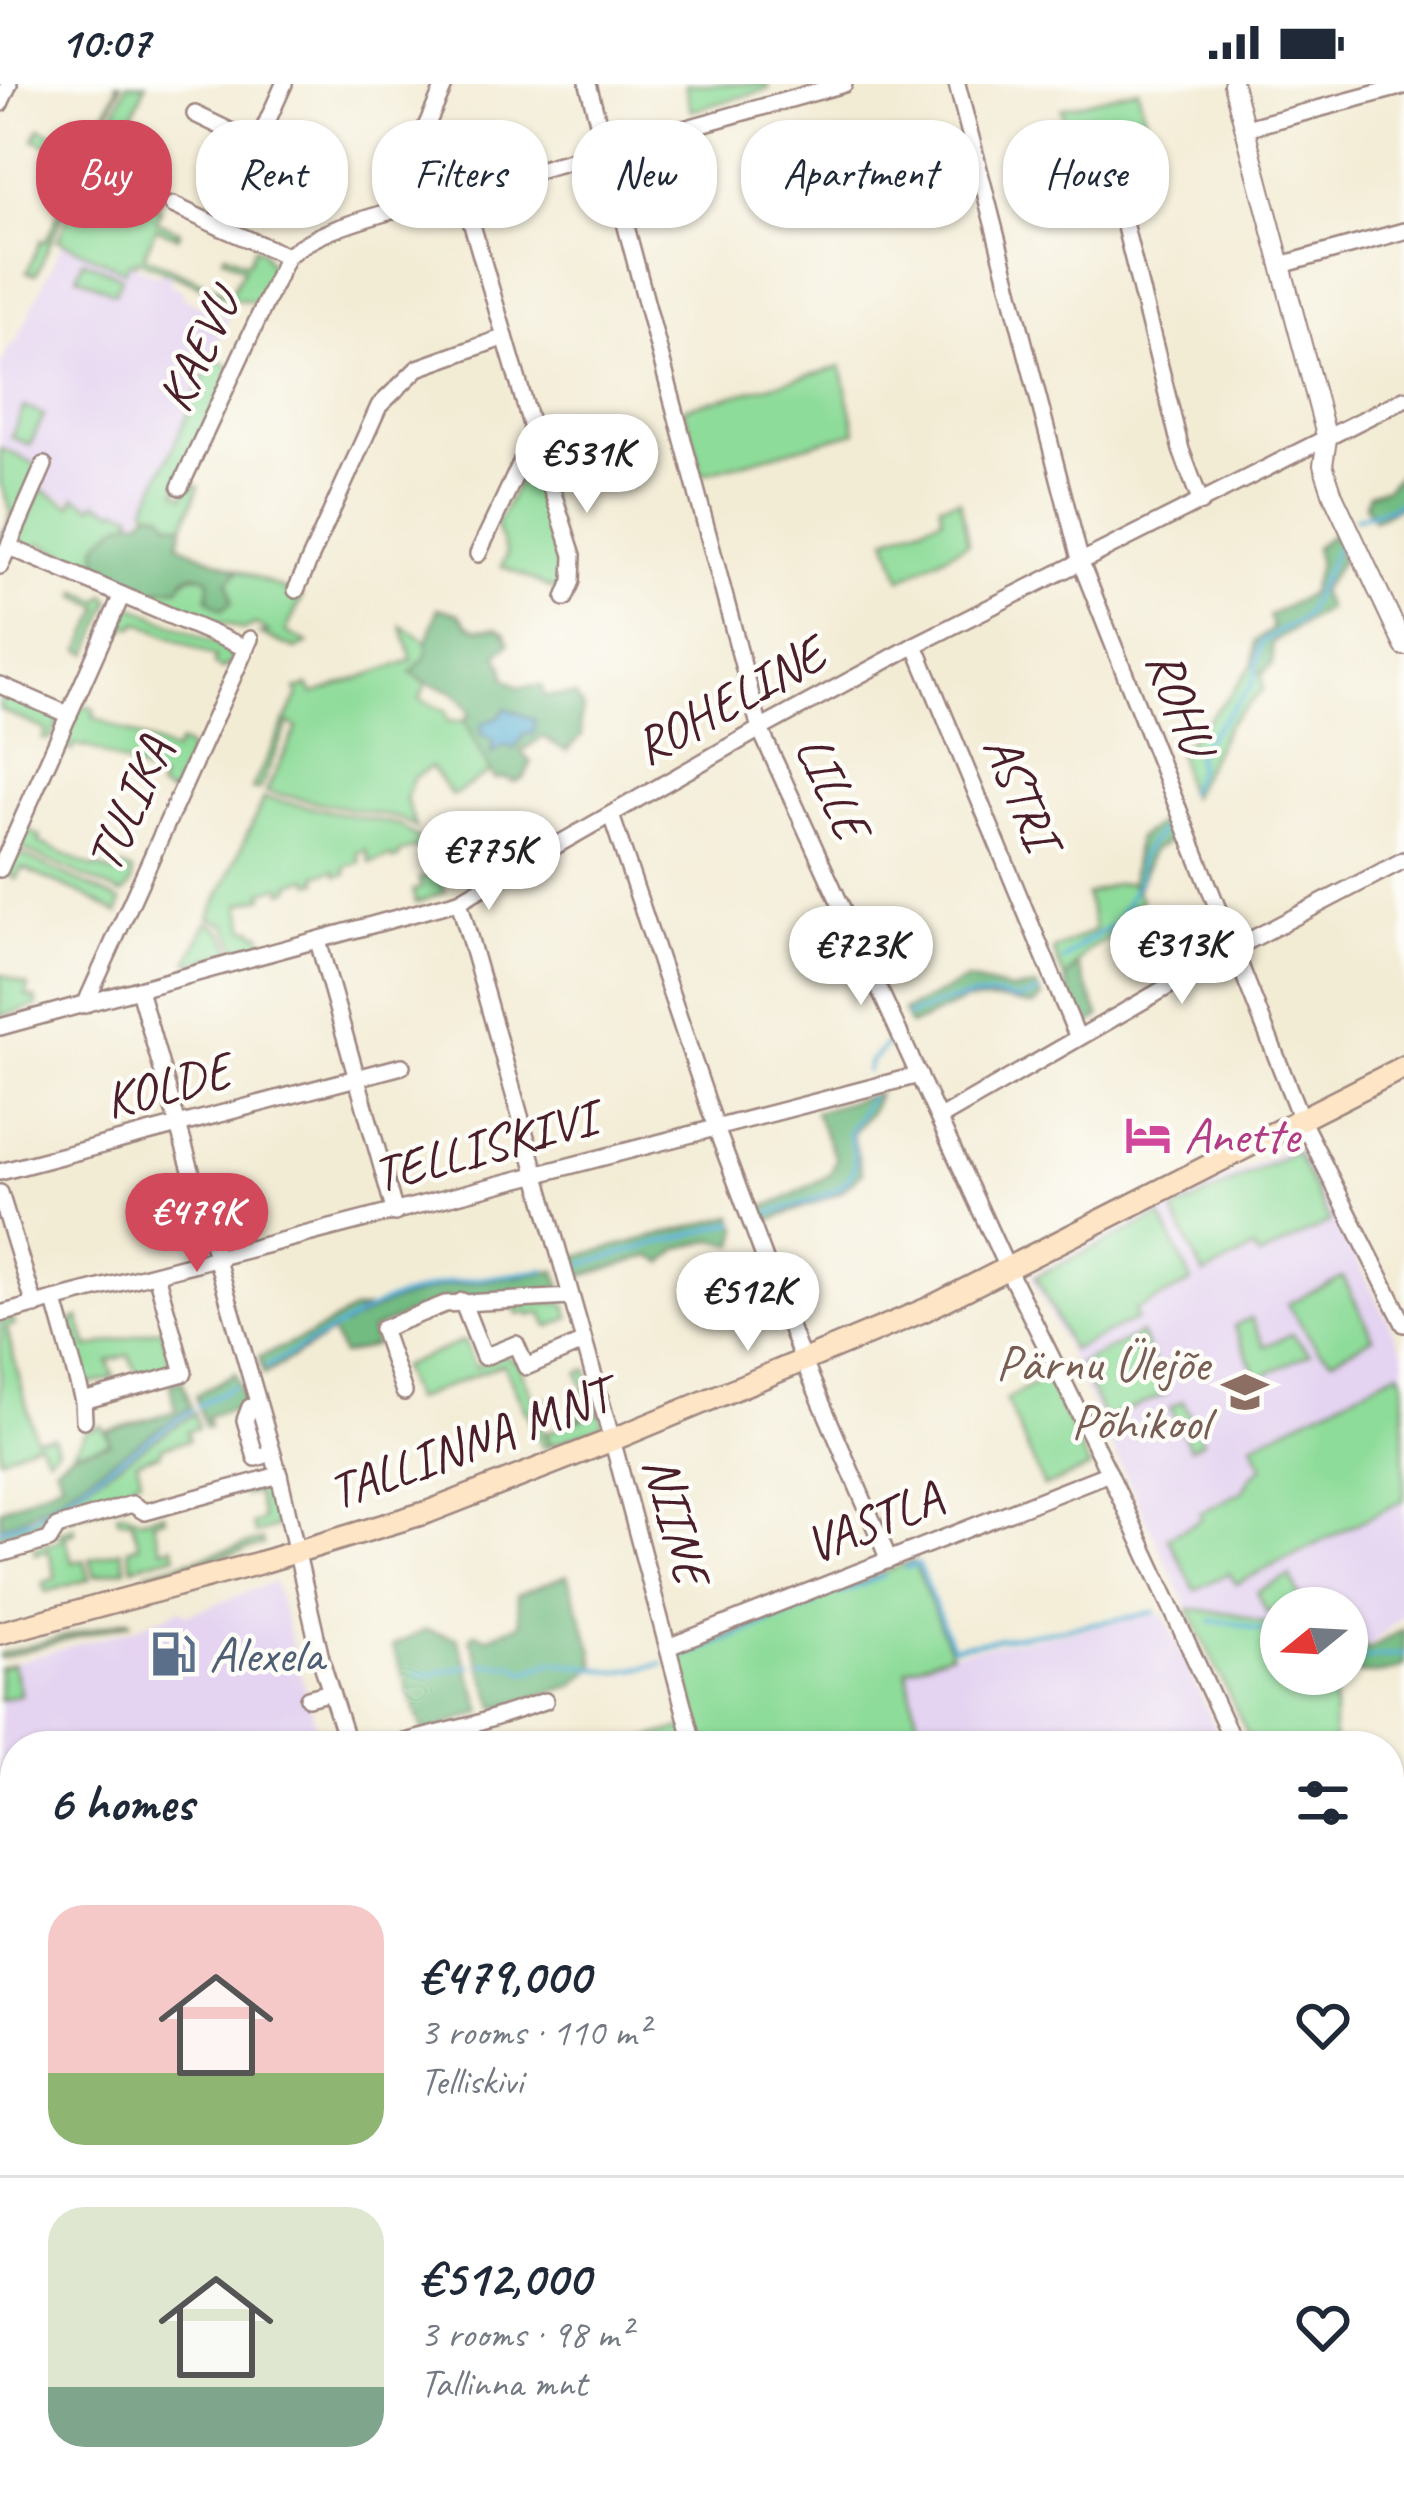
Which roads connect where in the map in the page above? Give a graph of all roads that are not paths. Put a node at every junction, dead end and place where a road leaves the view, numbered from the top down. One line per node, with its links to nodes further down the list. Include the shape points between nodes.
1 (9, 84): 9 (street)
2 (284, 84): 12 (street)
3 (446, 84): 13 (street)
4 (588, 84): 14 (street, LILLE)
5 (844, 84): 15 (street, KAEVU)
6 (956, 84): 36 (street, ROHU)
7 (1233, 84): 16 (street)
8 (1404, 86): 16 (street)
9 (0, 104)
10 (196, 114): 11 (street)
11 (208, 120)
12 (268, 120)
13 (430, 120)
14 (597, 120)
15 (712, 120)
16 (1246, 128): 26 (street)
17 (173, 205): 18 (street)
18 (196, 216)
19 (372, 217): 25 (street, KAEVU, via 320,234)
20 (222, 228): 25 (street)
21 (473, 228): 27 (street)
22 (626, 228): 45 (street, LILLE)
23 (1125, 228): 33 (street)
24 (1404, 231): 26 (street)
25 (287, 256): 32 (street, KAEVU)
26 (1281, 265): 30 (street)
27 (505, 337): 29 (street); 38 (street, via 418,368 379,406)
28 (1404, 399): 30 (street, ROHELINE)
29 (534, 435): 35 (street); 40 (street, via 573,555)
30 (1327, 439): 33 (street, ROHELINE); 42 (street, via 1323,465 1333,495)
31 (44, 465): 34 (street)
32 (180, 487)
33 (1201, 503): 36 (street, ROHELINE)
34 (9, 547): 37 (street); 39 (street)
35 (478, 554)
36 (1081, 563): 41 (street, ROHELINE); 51 (street, ROHU)
37 (0, 566)
38 (296, 590)
39 (122, 596): 44 (street); 53 (street, TULIKA, via 248,644)
40 (565, 598)
41 (915, 645): 45 (street, ROHELINE); 55 (street, ASTRI)
42 (1404, 646)
43 (0, 685): 44 (street)
44 (69, 715): 48 (street)
45 (760, 729): 46 (street, ROHELINE); 58 (street, LILLE)
46 (611, 814): 49 (street, ROHELINE); 63 (street)
47 (1404, 860): 51 (street)
48 (0, 869)
49 (459, 901): 50 (street, ROHELINE); 65 (street, NIINE)
50 (318, 941): 52 (street, ROHELINE); 59 (street)
51 (1233, 949): 55 (street); 61 (street, ROHU)
52 (139, 990): 53 (street, ROHELINE); 62 (street)
53 (85, 1005): 54 (street, ROHELINE)
54 (0, 1027)
55 (1078, 1038): 60 (street)
56 (402, 1066): 59 (street, KOLDE)
57 (1404, 1067): 61 (main road, TALLINNA MNT)
58 (919, 1075): 60 (street, LILLE); 63 (street, TELLISKIVI)
59 (356, 1079): 62 (street, KOLDE); 67 (street)
60 (940, 1118): 69 (street, LILLE)
61 (1301, 1119): 69 (main road, TALLINNA MNT); 75 (street, ROHU)
62 (179, 1126): 64 (street, KOLDE); 68 (street)
63 (716, 1128): 65 (street, TELLISKIVI); 78 (street)
64 (0, 1172)
65 (535, 1175): 67 (street, TELLISKIVI); 71 (street, NIINE)
66 (0, 1193): 74 (street)
67 (394, 1213): 68 (street, TELLISKIVI)
68 (218, 1258): 70 (street, TELLISKIVI); 86 (street)
69 (1007, 1268): 78 (main road, TALLINNA MNT); 85 (street, LILLE)
70 (156, 1274): 72 (street, TELLISKIVI); 80 (street, via 184,1372)
71 (571, 1297): 73 (street); 77 (street, NIINE)
72 (55, 1301): 74 (street, TELLISKIVI); 80 (street)
73 (462, 1301): 77 (street, via 484,1357 516,1344 526,1367); 79 (street, via 382,1329)
74 (35, 1306): 76 (street, TELLISKIVI)
75 (1401, 1312)
76 (0, 1315)
77 (584, 1342): 83 (street, NIINE)
78 (803, 1362): 83 (main road, TALLINNA MNT); 89 (street)
79 (404, 1392)
80 (82, 1400): 82 (street)
81 (250, 1407): 84 (street, via 246,1421 256,1458)
82 (84, 1420)
83 (612, 1441): 87 (main road, TALLINNA MNT, via 428,1512); 91 (street, NIINE)
84 (263, 1456)
85 (1109, 1473): 89 (street, VASTLA); 98 (street, LILLE)
86 (279, 1474): 87 (street); 88 (street, via 145,1512 132,1504)
87 (296, 1552): 90 (main road, TALLINNA MNT); 92 (street)
88 (0, 1554)
89 (889, 1560): 91 (street, VASTLA)
90 (0, 1633)
91 (668, 1647): 97 (street, NIINE)
92 (331, 1692): 93 (street); 95 (street)
93 (308, 1699)
94 (545, 1701): 96 (street)
95 (343, 1731)
96 (448, 1731)
97 (690, 1731)
98 (1227, 1731)

